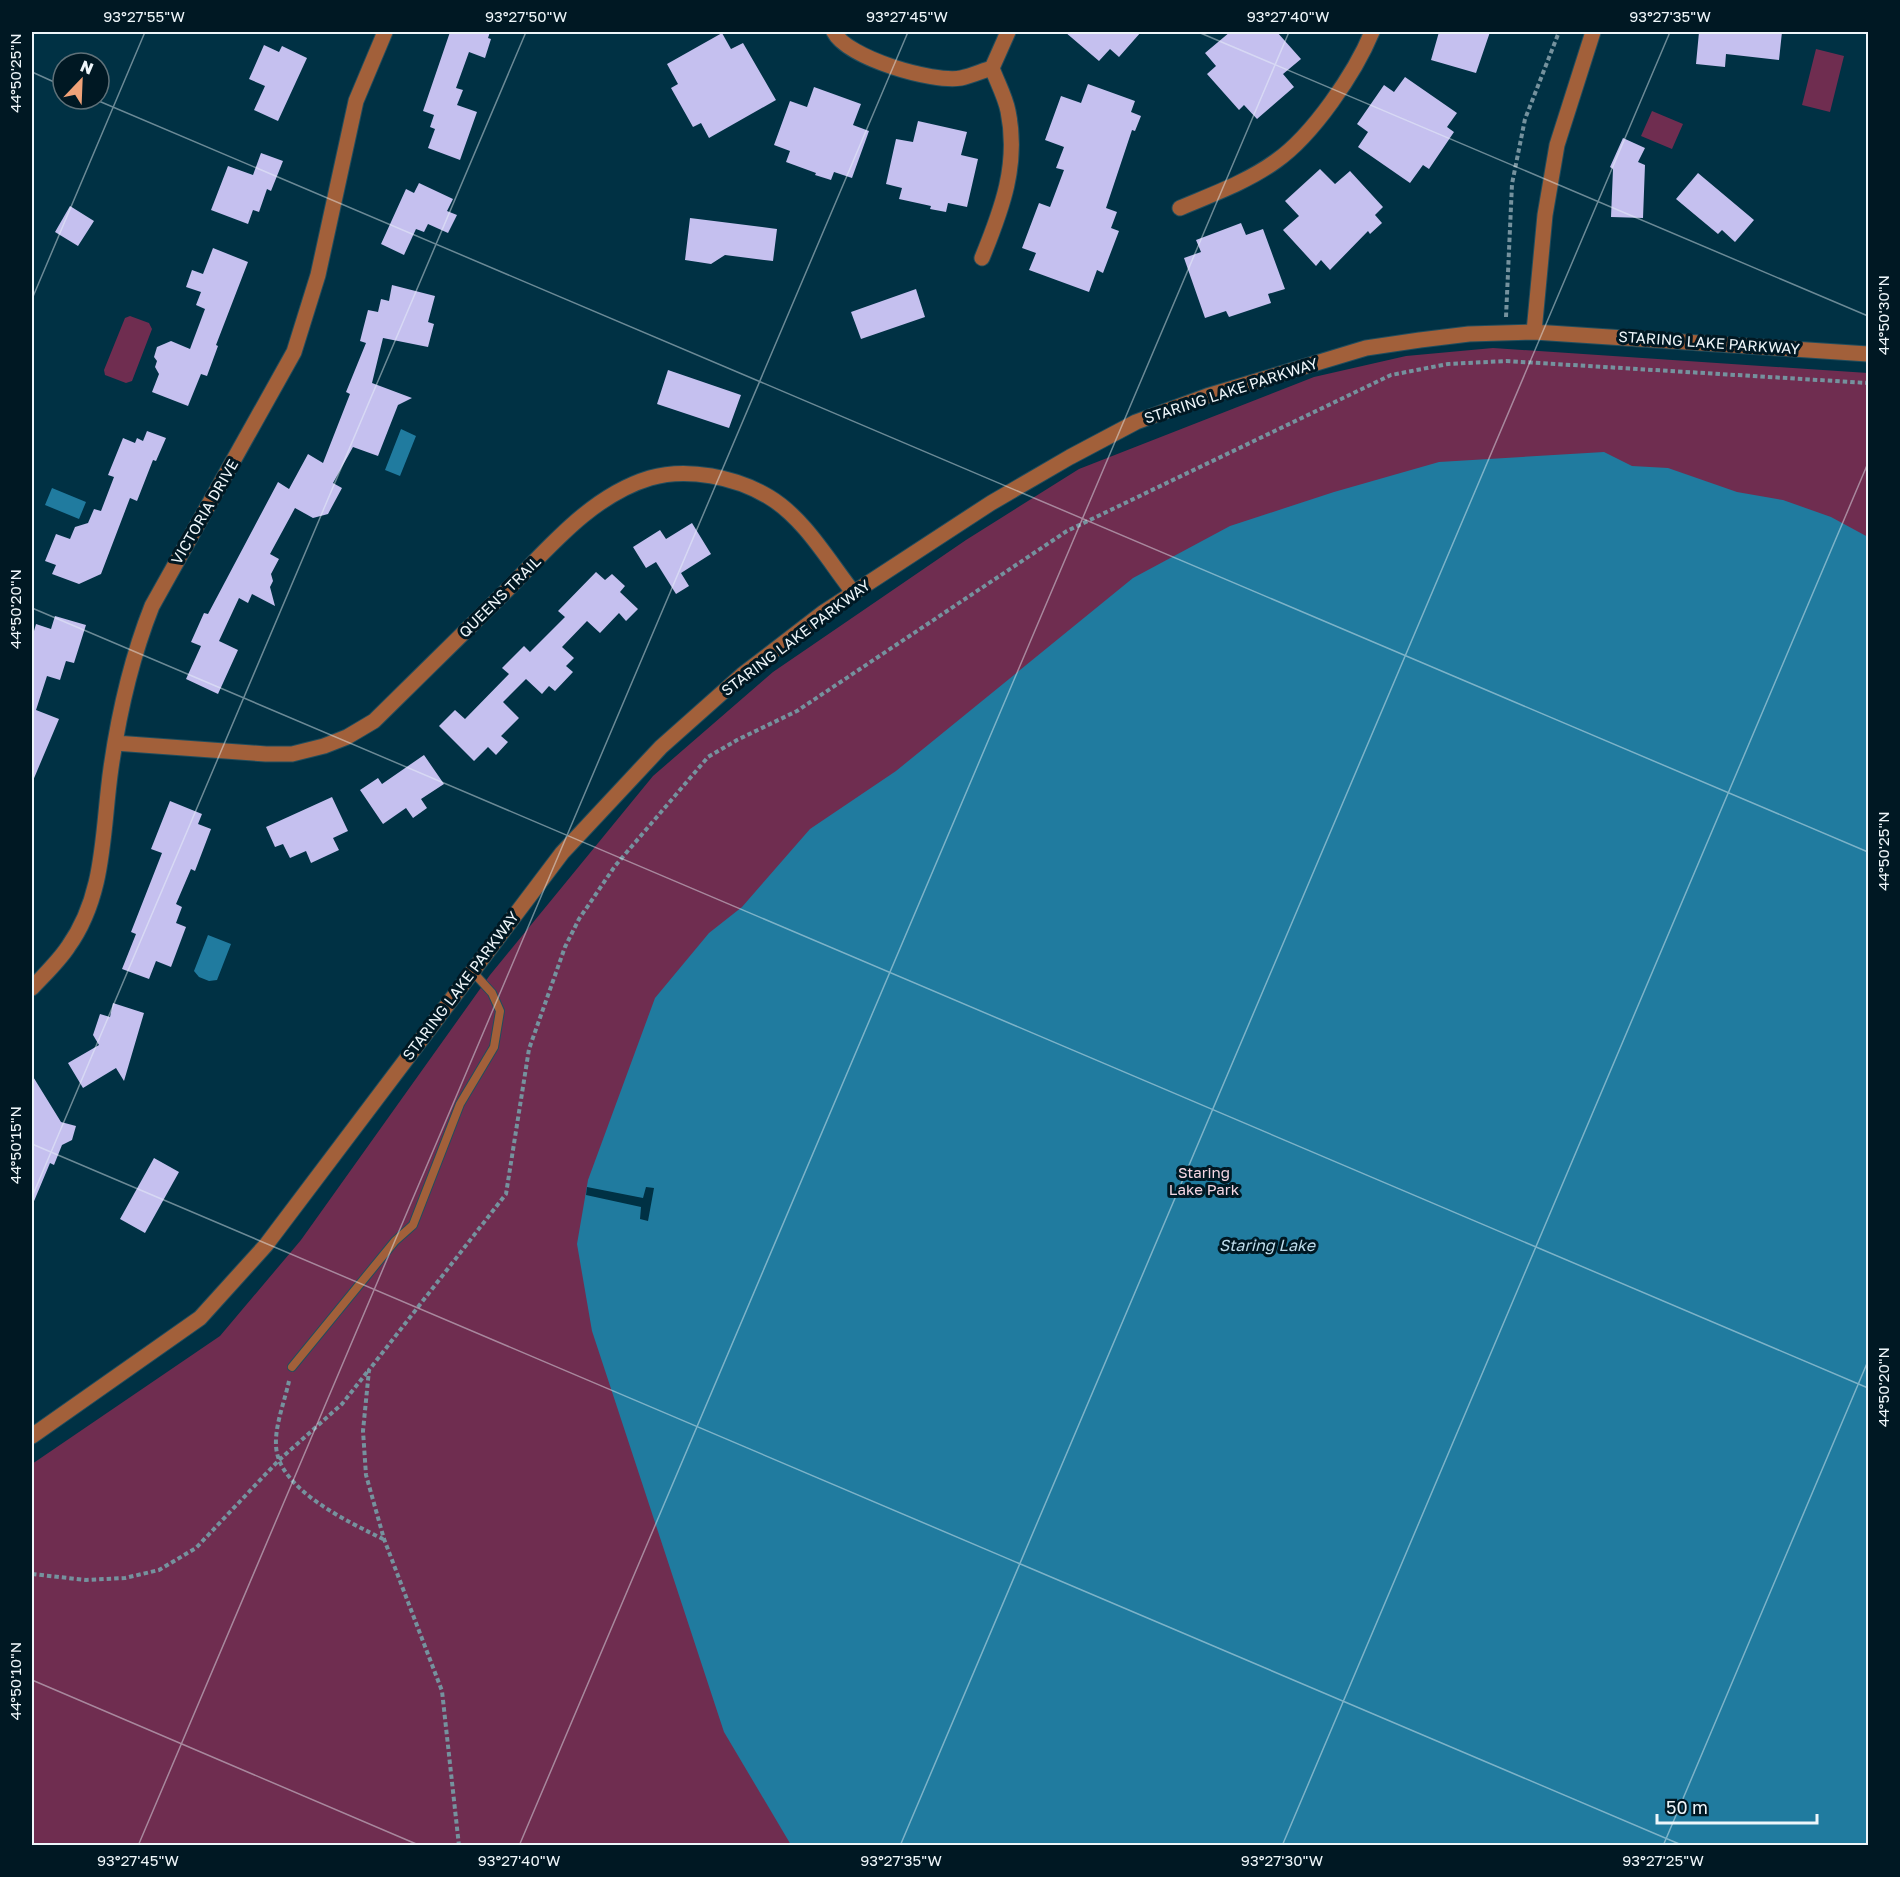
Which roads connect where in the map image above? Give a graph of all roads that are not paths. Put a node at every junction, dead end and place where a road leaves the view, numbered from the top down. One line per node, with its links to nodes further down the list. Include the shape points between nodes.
1 (385, 32): 12 (street, VICTORIA DRIVE, via 356,101 309,312 294,352 152,606 133,657)
2 (834, 32): 6 (street, via 852,50 929,78 961,78)
3 (1008, 32): 6 (street)
4 (1372, 32): 7 (street, via 1326,108 1278,160 1242,182)
5 (1593, 32): 9 (street, via 1557,145 1545,215)
6 (992, 68): 8 (street, via 1008,109 1011,174)
7 (1180, 208)
8 (982, 258)
9 (1534, 332): 10 (street, STARING LAKE PARKWAY); 11 (street, STARING LAKE PARKWAY, via 1469,334 1366,348 1136,422 991,504)
10 (1869, 354)
11 (853, 592): 12 (street, QUEENS TRAIL, via 799,522 769,497 729,480 693,474 651,478 609,496 572,526 374,721 347,737 292,753 266,754); 13 (street, STARING LAKE PARKWAY, via 742,675 661,747 563,851)
12 (115, 743): 14 (street, VICTORIA DRIVE, via 103,856 95,892 68,947)
13 (472, 971): 15 (lane, via 492,993 500,1011 494,1047 460,1104 413,1225 395,1241); 16 (street, STARING LAKE PARKWAY, via 236,1281 200,1318)
14 (32, 988)
15 (292, 1367)
16 (32, 1436)

